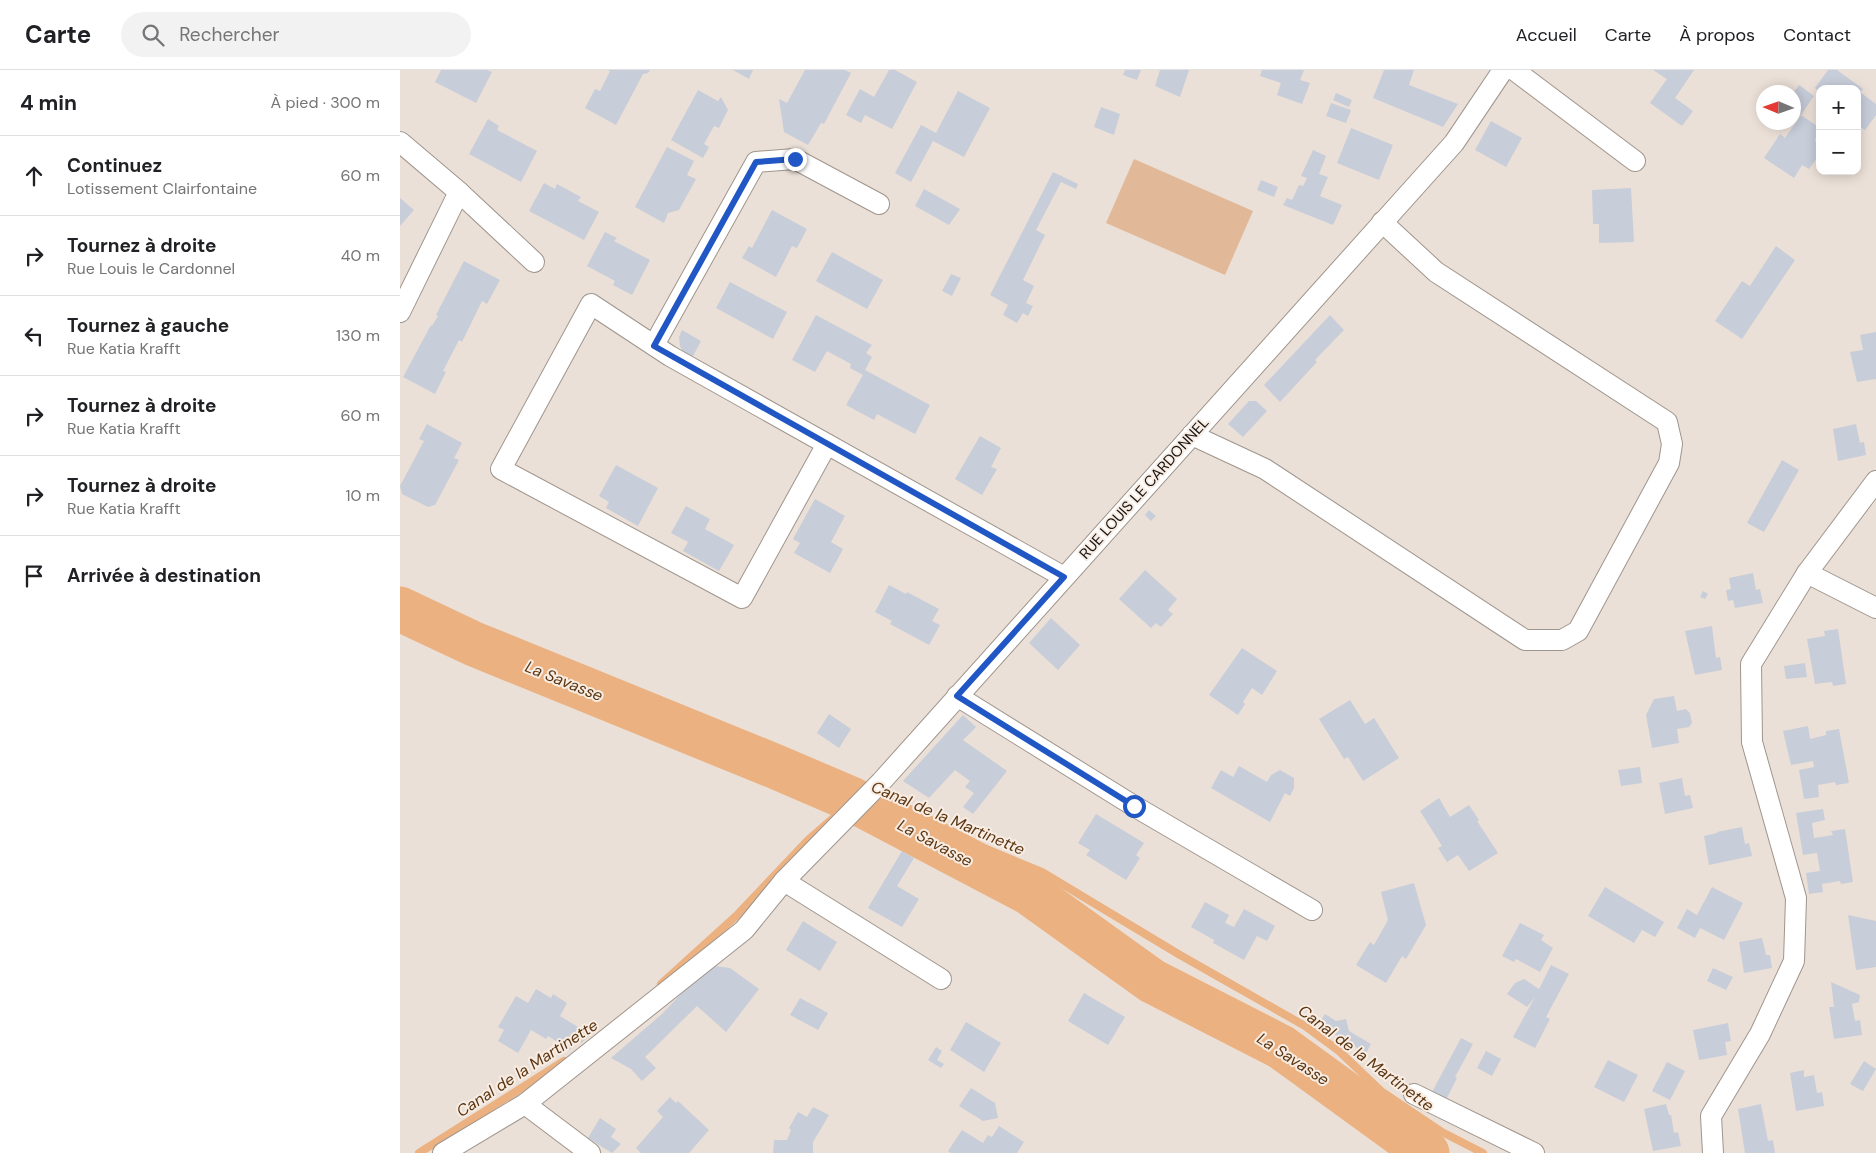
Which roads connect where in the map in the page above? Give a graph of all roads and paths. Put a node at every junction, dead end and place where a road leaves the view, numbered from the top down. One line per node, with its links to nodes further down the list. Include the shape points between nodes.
1 (1503, 70): 7 (street, RUE LOUIS LE CARDONNEL, via 1454,143)
2 (1514, 70): 4 (street)
3 (400, 142): 5 (street)
4 (1635, 161)
5 (459, 192): 8 (street); 9 (street)
6 (878, 204): 10 (street, via 795,159 756,162)
7 (1382, 222): 11 (street, RUE LOUIS LE CARDONNEL); 11 (street, via 1436,272 1667,422 1672,444 1669,463 1578,631 1562,640 1526,640 1265,469)
8 (534, 262)
9 (400, 312)
10 (654, 346): 12 (street); 12 (street, via 591,304 502,470 742,598)
11 (1192, 435): 15 (street, RUE LOUIS LE CARDONNEL)
12 (827, 444): 15 (street)
13 (1876, 481): 14 (street)
14 (1807, 573): 16 (street); 26 (street, via 1751,664 1752,742 1796,898 1794,961 1760,1034 1711,1116)
15 (1064, 577): 17 (street, RUE LOUIS LE CARDONNEL)
16 (1876, 608)
17 (957, 696): 18 (street, RUE LOUIS LE CARDONNEL, via 881,782); 19 (street, via 1134,806)
18 (784, 881): 20 (street); 22 (street, RUE LOUIS LE CARDONNEL, via 744,930)
19 (1312, 910)
20 (941, 978)
21 (1414, 1094): 25 (street)
22 (525, 1104): 23 (street, RUE LOUIS LE CARDONNEL); 24 (street)
23 (443, 1153)
24 (590, 1153)
25 (1534, 1153)
26 (1713, 1153)

